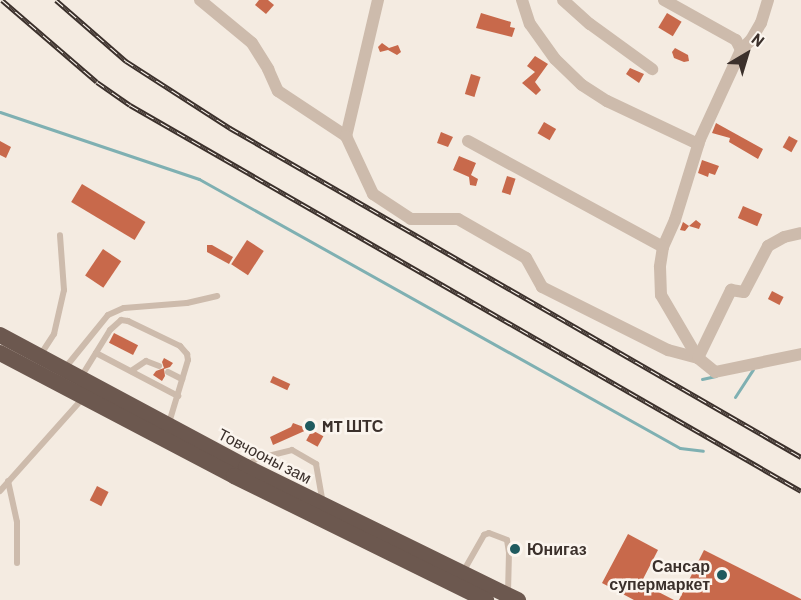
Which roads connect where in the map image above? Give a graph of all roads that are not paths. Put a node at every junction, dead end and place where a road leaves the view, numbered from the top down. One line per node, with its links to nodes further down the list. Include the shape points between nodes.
1 (200, 0): 7 (street)
2 (378, 0): 10 (street)
3 (522, 0): 12 (street, via 530,24 555,59 582,85)
4 (563, 0): 9 (street)
5 (664, 0): 8 (street, via 736,40)
6 (768, 0): 8 (street, via 761,23)
7 (214, 5): 10 (street, via 252,43 278,91)
8 (741, 50): 12 (street)
9 (652, 69)
10 (346, 136): 22 (street, via 373,194 411,219 458,219 526,258 542,288 668,350)
11 (468, 141): 15 (street)
12 (698, 144): 15 (street)
13 (801, 233): 22 (street, via 768,246 744,292 731,290)
14 (60, 235): 21 (lane, via 64,290 54,334)
15 (663, 247): 22 (street, via 661,295)
16 (217, 296): 25 (lane, via 187,303 124,308 108,315)
17 (0, 335): 21 (highway, Товчооны зам)
18 (0, 353): 30 (highway, Товчооны зам)
19 (96, 353): 24 (lane); 27 (lane, via 114,324 128,321 184,349 188,360); 28 (lane)
20 (801, 354): 22 (street, via 722,372 715,372)
21 (39, 357): 25 (highway, Товчооны зам)
22 (699, 358)
23 (159, 366): 24 (lane, via 146,361)
24 (131, 370): 29 (lane)
25 (63, 371): 28 (highway, Товчооны зам)
26 (168, 372): 27 (lane)
27 (182, 379): 29 (lane)
28 (80, 380): 31 (highway, Товчооны зам)
29 (178, 396): 31 (lane)
30 (84, 397): 33 (lane); 39 (highway, Товчооны зам)
31 (168, 426): 32 (highway, Товчооны зам)
32 (246, 467): 35 (highway, Товчооны зам); 35 (lane, via 256,459 292,450 316,464)
33 (8, 482): 34 (lane); 36 (lane, via 17,522)
34 (0, 491)
35 (324, 506): 37 (highway, Товчооны зам)
36 (17, 563)
37 (463, 573): 38 (highway, Товчооны зам); 38 (lane, via 484,535 489,533 507,540)
38 (513, 598)
39 (486, 600)

